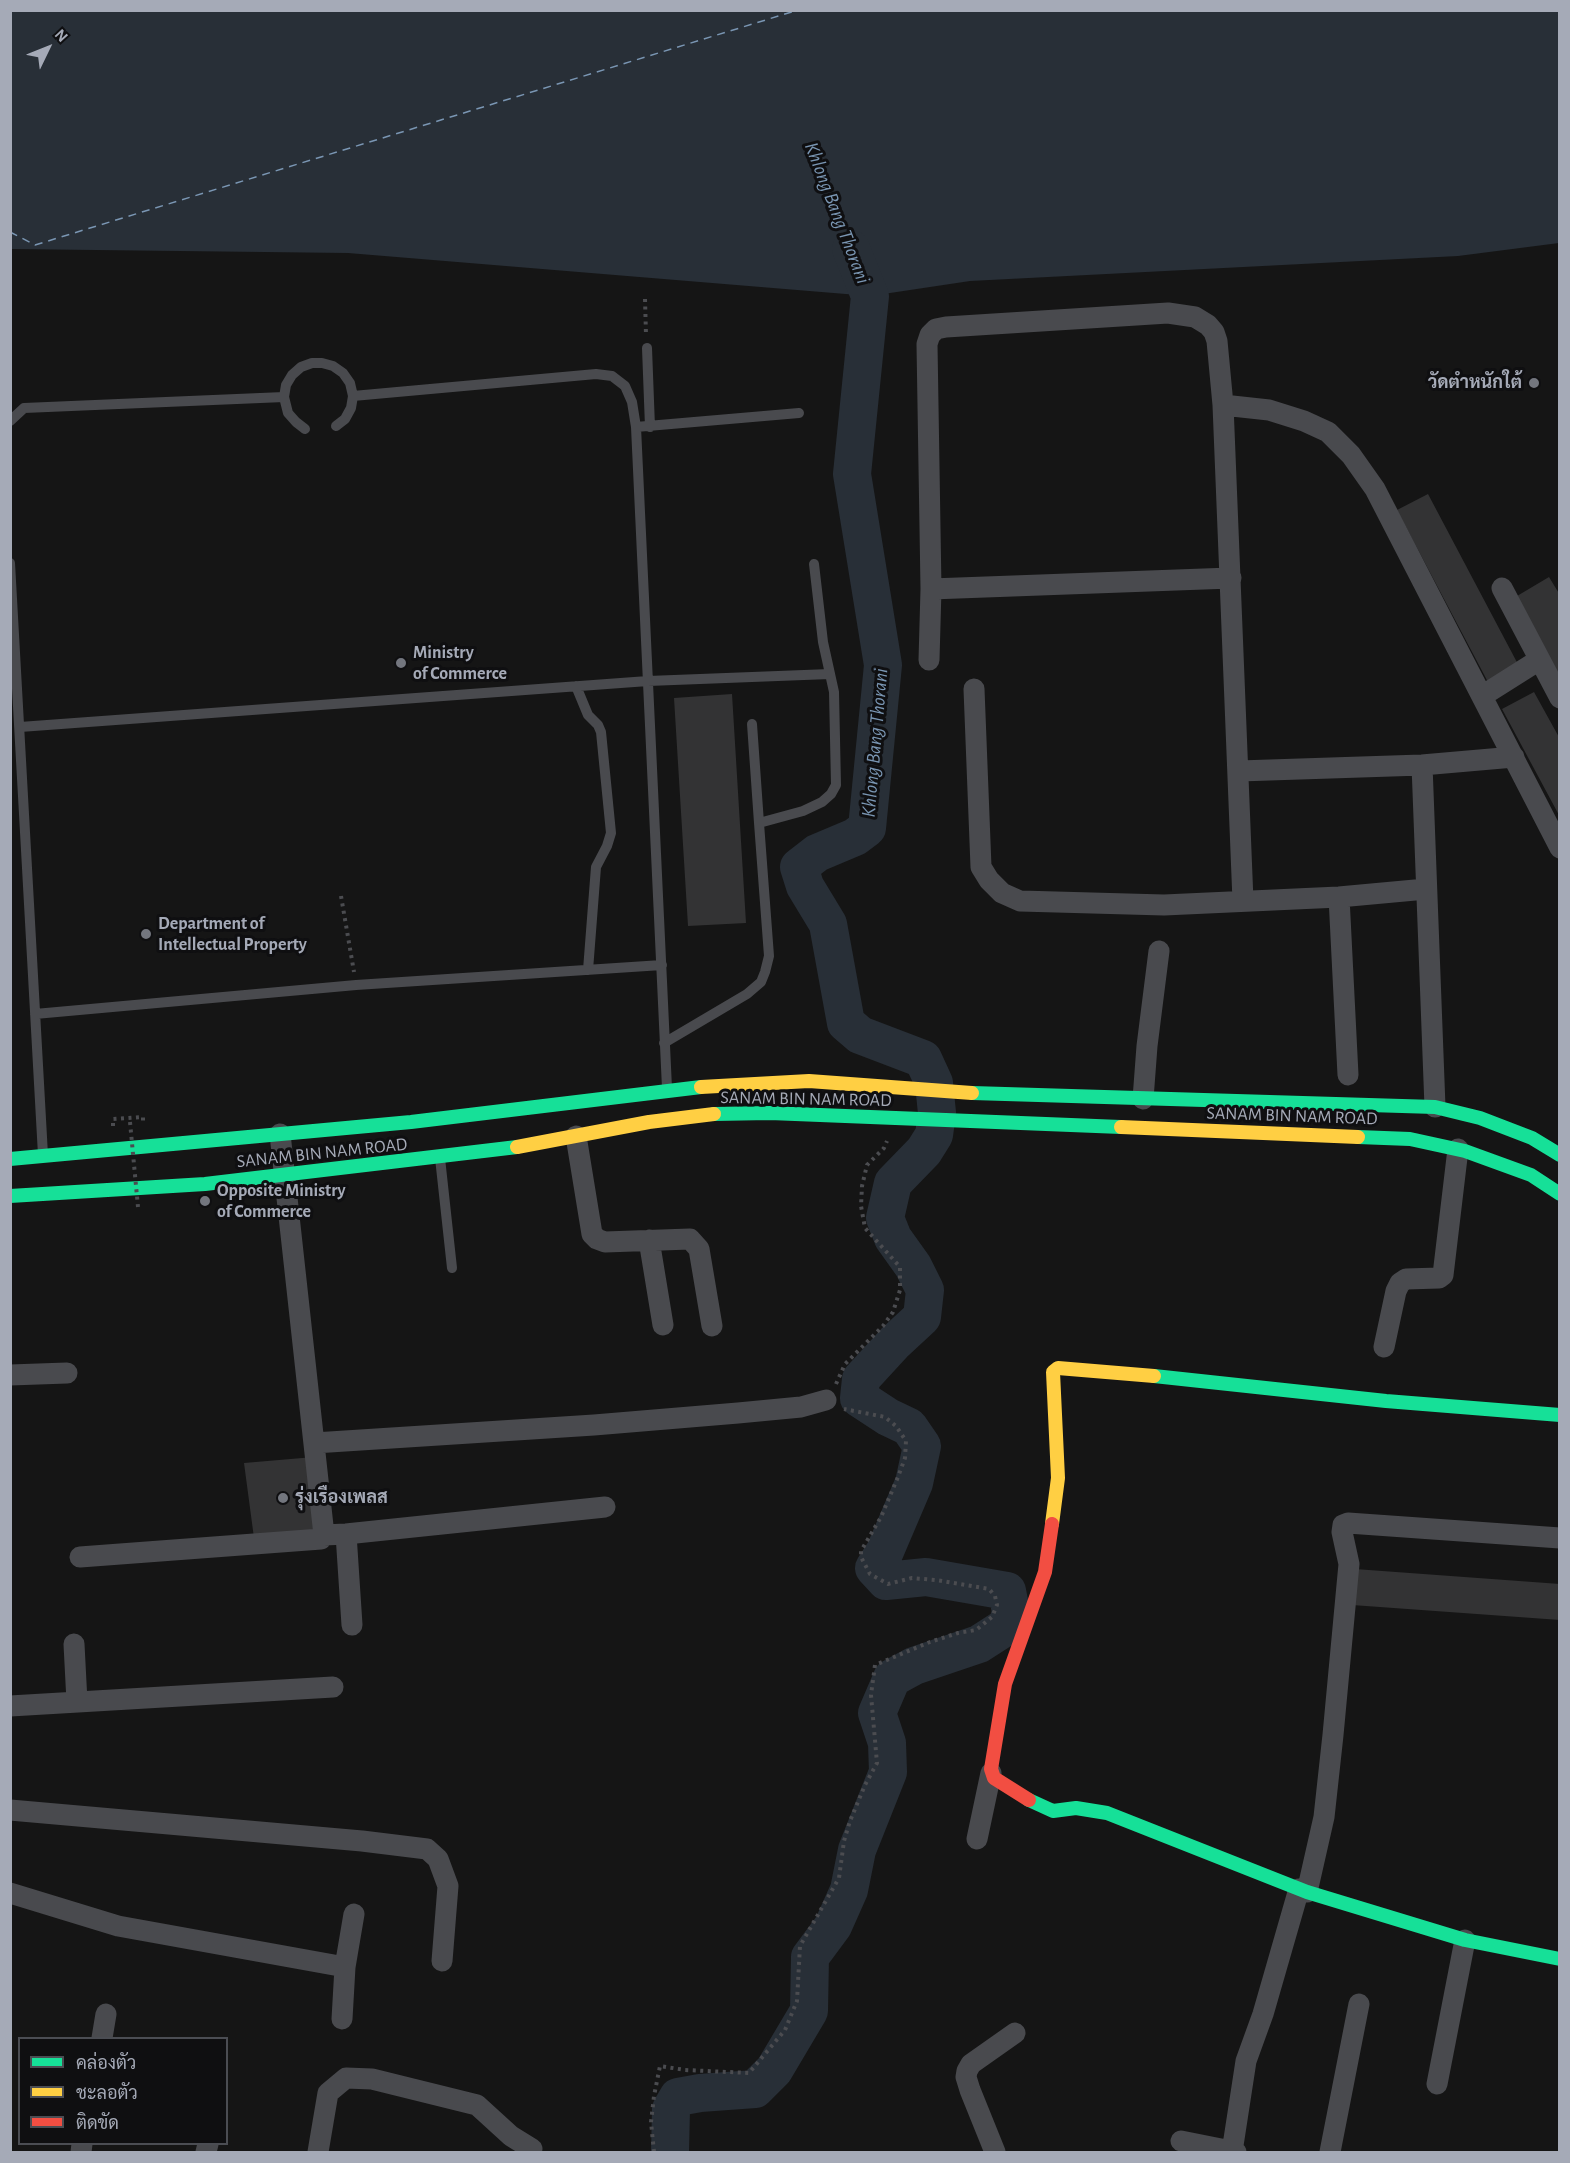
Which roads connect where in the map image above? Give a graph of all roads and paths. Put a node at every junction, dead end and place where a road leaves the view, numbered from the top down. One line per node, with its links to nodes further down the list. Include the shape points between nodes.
1 (645, 299): 2 (path)
2 (647, 348): 9 (lane)
3 (353, 396): 4 (lane, via 343,373 333,366 312,363 292,375); 8 (lane, via 345,419); 10 (lane, via 596,374 612,376 625,386)
4 (285, 397): 7 (lane, via 24,408); 11 (lane, via 288,412)
5 (1223, 405): 14 (street); 16 (street, via 1214,332 1196,317 1168,313 936,329 927,344); 23 (street, via 1269,410 1304,421 1328,432 1352,454 1376,489)
6 (800, 413): 9 (lane)
7 (10, 421)
8 (336, 426)
9 (650, 427): 10 (lane)
10 (636, 428): 20 (lane)
11 (306, 429)
12 (10, 563): 26 (lane)
13 (814, 564): 19 (lane)
14 (1231, 578): 16 (street); 29 (street)
15 (1502, 588): 18 (street)
16 (931, 590): 17 (street)
17 (929, 660)
18 (1539, 660): 23 (street); 24 (street)
19 (830, 674): 20 (lane); 30 (lane, via 834,692 836,785 822,802)
20 (648, 681): 21 (lane); 37 (lane)
21 (576, 686): 26 (lane); 38 (lane, via 588,715 601,732 611,833 596,867)
22 (974, 689): 35 (street, via 981,867 1002,893 1020,901 1164,905)
23 (1482, 696): 27 (street)
24 (1560, 698)
25 (752, 724): 30 (lane)
26 (20, 727): 40 (lane)
27 (1514, 757): 28 (street); 31 (street)
28 (1422, 765): 29 (street); 32 (street)
29 (1239, 771): 35 (street)
30 (759, 823): 41 (lane, via 769,956 765,972 747,994)
31 (1560, 848)
32 (1426, 890): 34 (street); 45 (street)
33 (340, 896): 39 (path)
34 (1339, 897): 35 (street); 42 (street)
35 (1243, 901)
36 (1159, 951): 44 (street)
37 (662, 965): 38 (lane); 41 (lane)
38 (588, 970): 39 (lane)
39 (356, 985): 40 (lane)
40 (35, 1014): 51 (lane)
41 (664, 1043): 43 (lane)
42 (1348, 1075)
43 (668, 1090): 44 (main road, SANAM BIN NAM ROAD, via 809,1081 974,1093); 48 (main road, SANAM BIN NAM ROAD, via 498,1113)
44 (1143, 1099): 45 (main road, SANAM BIN NAM ROAD)
45 (1435, 1107): 52 (main road, SANAM BIN NAM ROAD, via 1480,1118 1532,1138)
46 (113, 1119): 58 (path, bridge, via 143,1117 144,1121 130,1122)
47 (898, 1119): 49 (main road, SANAM BIN NAM ROAD, via 710,1114); 50 (main road, SANAM BIN NAM ROAD, via 1410,1139); 66 (path, via 884,1148 867,1165 861,1206 865,1228 900,1267 900,1290 893,1312 845,1364)
48 (280, 1134): 51 (main road, SANAM BIN NAM ROAD); 55 (street)
49 (576, 1136): 54 (main road, SANAM BIN NAM ROAD); 59 (street, via 591,1234 605,1242)
50 (1458, 1149): 56 (main road, SANAM BIN NAM ROAD, via 1530,1175); 63 (street, via 1443,1275 1400,1283)
51 (43, 1155): 53 (main road, SANAM BIN NAM ROAD)
52 (1560, 1155)
53 (10, 1158)
54 (440, 1158): 55 (main road, SANAM BIN NAM ROAD); 60 (lane)
55 (284, 1176): 57 (main road, SANAM BIN NAM ROAD); 68 (street)
56 (1560, 1194)
57 (10, 1196)
58 (138, 1207)
59 (650, 1240): 61 (street); 62 (street, via 690,1239 699,1249)
60 (452, 1268)
61 (663, 1325)
62 (712, 1326)
63 (1384, 1347)
64 (67, 1373): 65 (street)
65 (10, 1375)
66 (826, 1400): 68 (street, via 801,1407 738,1413); 99 (path, via 846,1409 885,1417 906,1441 898,1478 861,1551 870,1574 888,1584 912,1578 989,1589 997,1605 992,1617 976,1630 930,1642 875,1665 871,1695 878,1764 850,1821 839,1878 800,1946 797,2001 784,2030 749,2073 660,2066 651,2122)
67 (1560, 1415): 79 (main road, via 1058,1368 1053,1372 1058,1478 1050,1541 1043,1580 1005,1684)
68 (314, 1443): 71 (street)
69 (605, 1507): 70 (street)
70 (346, 1534): 71 (street); 74 (street)
71 (324, 1535): 73 (street, via 321,1539)
72 (1560, 1538): 82 (street, via 1343,1525 1348,1564 1333,1735 1324,1817)
73 (80, 1557)
74 (352, 1625)
75 (74, 1644): 77 (street)
76 (333, 1687): 77 (street)
77 (77, 1702): 78 (street)
78 (10, 1706)
79 (991, 1773): 81 (street); 82 (main road, via 1032,1802 1053,1811 1076,1808 1107,1813)
80 (10, 1810): 87 (street, via 427,1850 438,1860 448,1886)
81 (977, 1839)
82 (1303, 1890): 85 (main road); 101 (street, via 1246,2061)
83 (10, 1893): 88 (street, via 118,1926)
84 (354, 1914): 88 (street)
85 (1465, 1940): 86 (main road); 94 (street)
86 (1560, 1959)
87 (442, 1961)
88 (345, 1967): 91 (street)
89 (1359, 2004): 102 (street)
90 (106, 2014): 93 (street)
91 (342, 2019)
92 (1015, 2033): 100 (street, via 971,2064 967,2071 969,2090)
93 (102, 2037)
94 (1437, 2084)
95 (1180, 2141): 97 (street)
96 (532, 2149): 98 (street, via 511,2136 477,2104 372,2079 346,2078 328,2094)
97 (1209, 2150): 101 (street)
98 (318, 2152)
99 (654, 2152)
100 (994, 2152)
101 (1234, 2152)
102 (1330, 2152)

